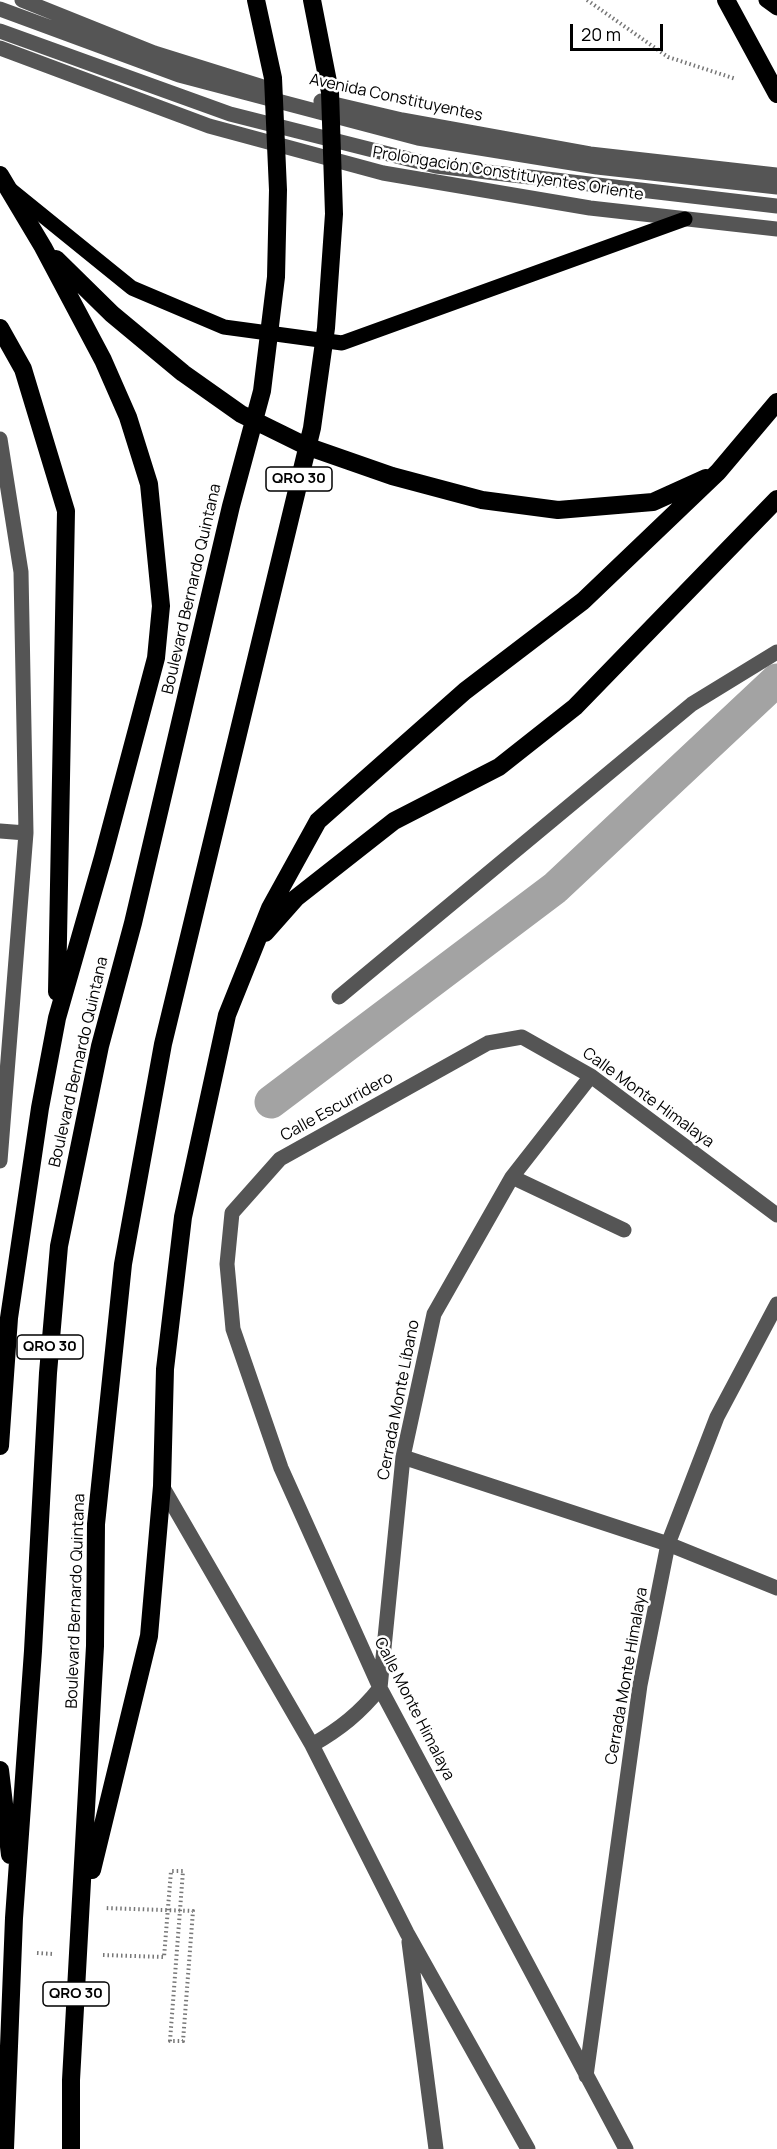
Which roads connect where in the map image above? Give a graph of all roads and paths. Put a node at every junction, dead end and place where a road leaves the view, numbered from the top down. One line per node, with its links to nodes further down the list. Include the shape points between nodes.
1 (22, 0): 13 (street, Avenida Constituyentes, via 154,53 276,91 379,115 590,154)
2 (256, 0): 48 (highway, Boulevard Bernardo Quintana / QRO 30, via 273,78 278,190 276,277 262,391 100,1047 59,1246)
3 (312, 0): 49 (highway, Boulevard Bernardo Quintana / QRO 30, via 330,92 334,214 326,328 312,428 182,958 123,1264 96,1524 95,1646)
4 (587, 0): 11 (path, via 668,57)
5 (726, 0): 12 (highway)
6 (766, 0): 7 (main road)
7 (777, 8)
8 (0, 9): 15 (street, via 179,75 418,138 597,166)
9 (0, 32): 16 (street, via 230,114 436,166)
10 (0, 48): 17 (street, Prolongación Constituyentes Oriente, via 209,126 383,174 590,208)
11 (736, 79)
12 (777, 94)
13 (777, 175)
14 (2, 180): 17 (main road, via 132,288 224,327 342,343); 19 (highway)
15 (777, 187)
16 (777, 206)
17 (685, 219): 18 (street, Prolongación Constituyentes Oriente)
18 (777, 229)
19 (43, 247): 23 (highway, via 112,314 183,373 241,414 306,446 392,476 482,500 558,510 652,502); 30 (highway, via 103,360 128,417 149,484 161,606 156,658)
20 (0, 328): 30 (highway, via 23,369 66,511)
21 (777, 402): 23 (highway)
22 (0, 439): 27 (street, via 21,572)
23 (718, 472): 28 (highway, via 583,601 465,691 318,821 270,908)
24 (777, 499): 28 (highway, via 575,707 499,766 394,821 296,898)
25 (777, 652): 29 (street, via 692,704)
26 (0, 831): 27 (street)
27 (26, 832): 32 (street)
28 (256, 944): 42 (highway, via 227,1014 183,1217 165,1369)
29 (339, 997)
30 (57, 1018): 40 (highway, via 19,1240)
31 (488, 1043): 33 (street, Calle Monte Himalaya, via 522,1036); 38 (street, Calle Escurridero, via 280,1159 232,1213)
32 (3, 1065): 34 (street)
33 (591, 1076): 35 (street, Cerrada Monte Líbano); 36 (street, Calle Monte Himalaya)
34 (0, 1156)
35 (512, 1177): 37 (street); 41 (street, Cerrada Monte Líbano, via 434,1314)
36 (777, 1215)
37 (624, 1230)
38 (227, 1264): 45 (street, Calle Monte Himalaya, via 233,1329 255,1399 281,1468)
39 (777, 1304): 43 (street, Cerrada Monte Himalaya, via 717,1417)
40 (0, 1446)
41 (403, 1457): 43 (street); 45 (street, Cerrada Monte Líbano)
42 (162, 1486): 46 (street); 49 (highway, via 149,1636)
43 (668, 1544): 44 (street); 54 (street, Cerrada Monte Himalaya, via 640,1685)
44 (777, 1588)
45 (380, 1688): 46 (street, via 343,1727); 54 (street, Calle Monte Himalaya)
46 (312, 1745): 50 (street)
47 (0, 1770): 48 (highway)
48 (15, 1898): 55 (highway, Boulevard Bernardo Quintana / QRO 30)
49 (82, 1907): 53 (path, via 193,1911 183,2041 170,2041 183,1871 171,1871 164,1957); 56 (highway, Boulevard Bernardo Quintana / QRO 30, via 71,2080)
50 (407, 1933): 57 (street); 58 (street)
51 (35, 1953): 52 (path)
52 (59, 1954)
53 (94, 1955)
54 (586, 2076): 59 (street, Calle Monte Himalaya)
55 (3, 2144)
56 (71, 2149)
57 (435, 2149)
58 (528, 2149)
59 (626, 2149)

